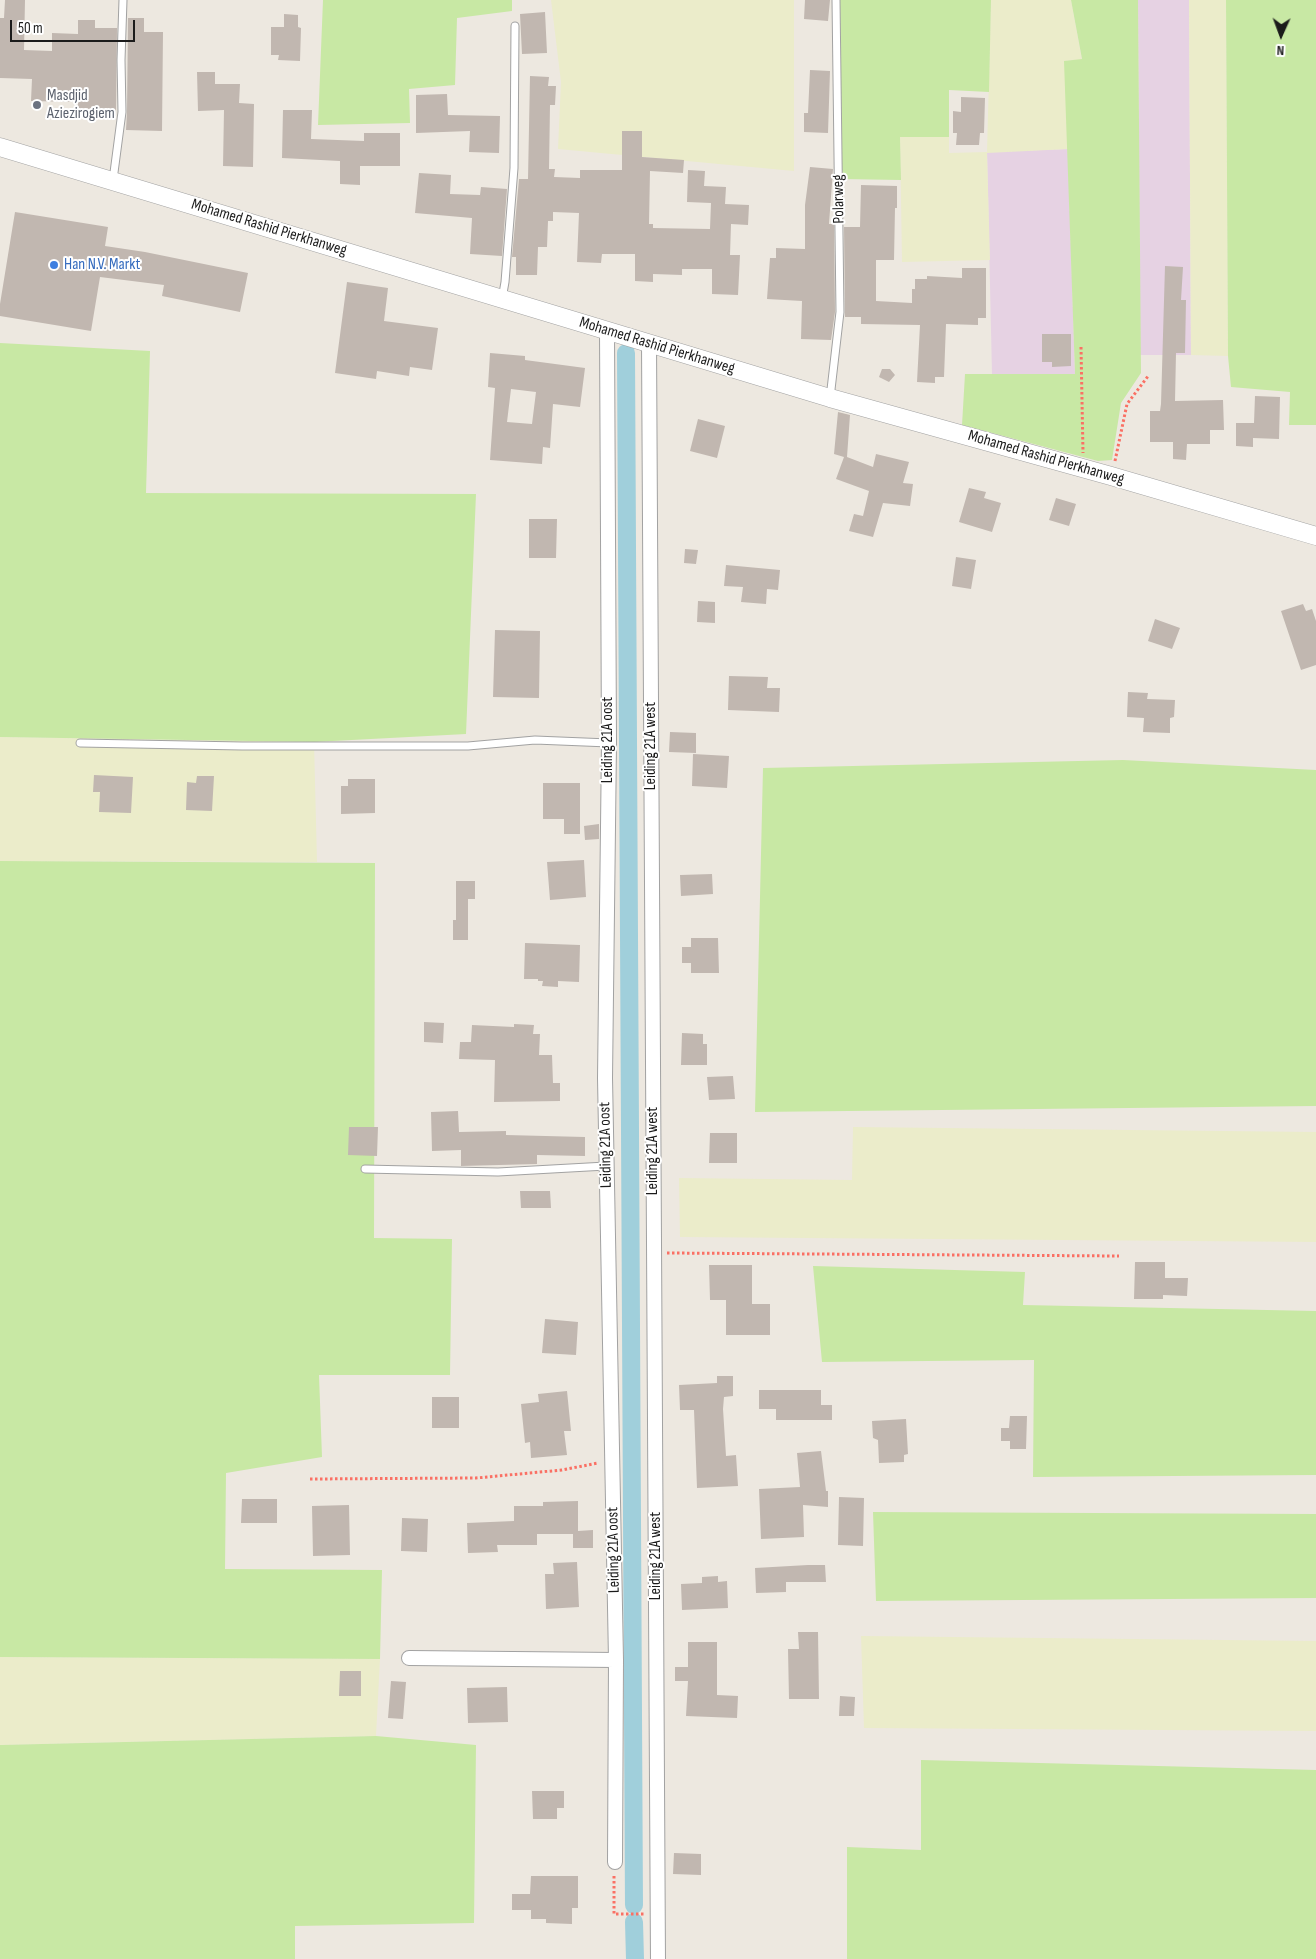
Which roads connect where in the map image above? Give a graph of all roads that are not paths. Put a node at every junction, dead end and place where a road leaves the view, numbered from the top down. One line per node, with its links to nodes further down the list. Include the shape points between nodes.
1 (123, 0): 5 (lane, via 122,112)
2 (836, 0): 9 (lane, Polarweg, via 840,312)
3 (515, 26): 6 (lane, via 514,168)
4 (0, 147): 5 (street, Mohamed Rashid Pierkhanweg)
5 (113, 180): 6 (street, Mohamed Rashid Pierkhanweg)
6 (502, 299): 7 (street, Mohamed Rashid Pierkhanweg)
7 (607, 331): 8 (street, Mohamed Rashid Pierkhanweg); 12 (street, Leiding 21A oost)
8 (650, 343): 9 (street, Mohamed Rashid Pierkhanweg); 18 (street, Leiding 21A west)
9 (830, 398): 10 (street, Mohamed Rashid Pierkhanweg)
10 (1316, 536)
11 (80, 743): 12 (lane, via 468,746 536,740)
12 (609, 743): 13 (street, Leiding 21A oost)
13 (606, 1166): 14 (lane, via 498,1172); 16 (street, Leiding 21A oost)
14 (365, 1169)
15 (409, 1658): 16 (street)
16 (616, 1660): 17 (street, Leiding 21A oost)
17 (614, 1862)
18 (658, 1959)

